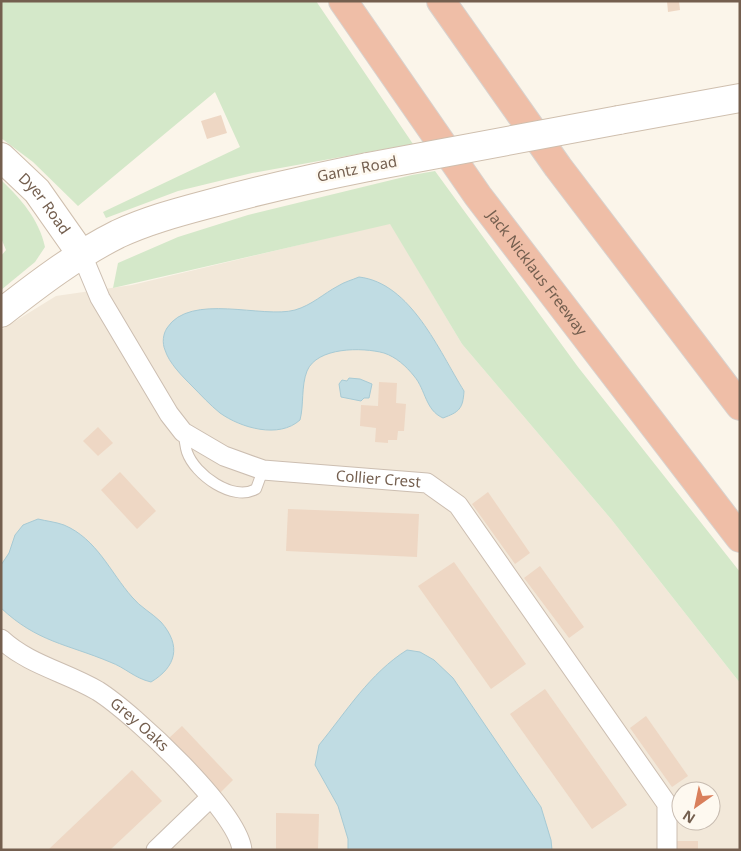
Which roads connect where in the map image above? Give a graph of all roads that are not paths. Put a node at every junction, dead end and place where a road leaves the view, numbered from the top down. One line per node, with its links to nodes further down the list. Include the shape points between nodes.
1 (343, 1): 10 (highway, Jack Nicklaus Freeway, via 478,196)
2 (441, 1): 7 (highway, via 564,174)
3 (740, 98): 5 (main road, Gantz Road, bridge, via 287,183 154,220 117,235)
4 (1, 156): 5 (main road, Dyer Road, via 37,191)
5 (82, 255): 6 (main road, Gantz Road); 8 (street, Collier Crest, via 100,298)
6 (1, 313)
7 (740, 406)
8 (183, 432): 9 (street, Collier Crest, via 224,456); 9 (lane, via 187,453 198,469 231,491 245,494 256,489)
9 (263, 470): 15 (street, Collier Crest, via 427,483 458,504 667,804)
10 (740, 538)
11 (1, 639): 12 (street, Grey Oaks, via 38,664 96,690 116,703 134,717)
12 (211, 797): 13 (street); 14 (street, Grey Oaks, via 238,834)
13 (156, 850)
14 (242, 850)
15 (667, 850)

